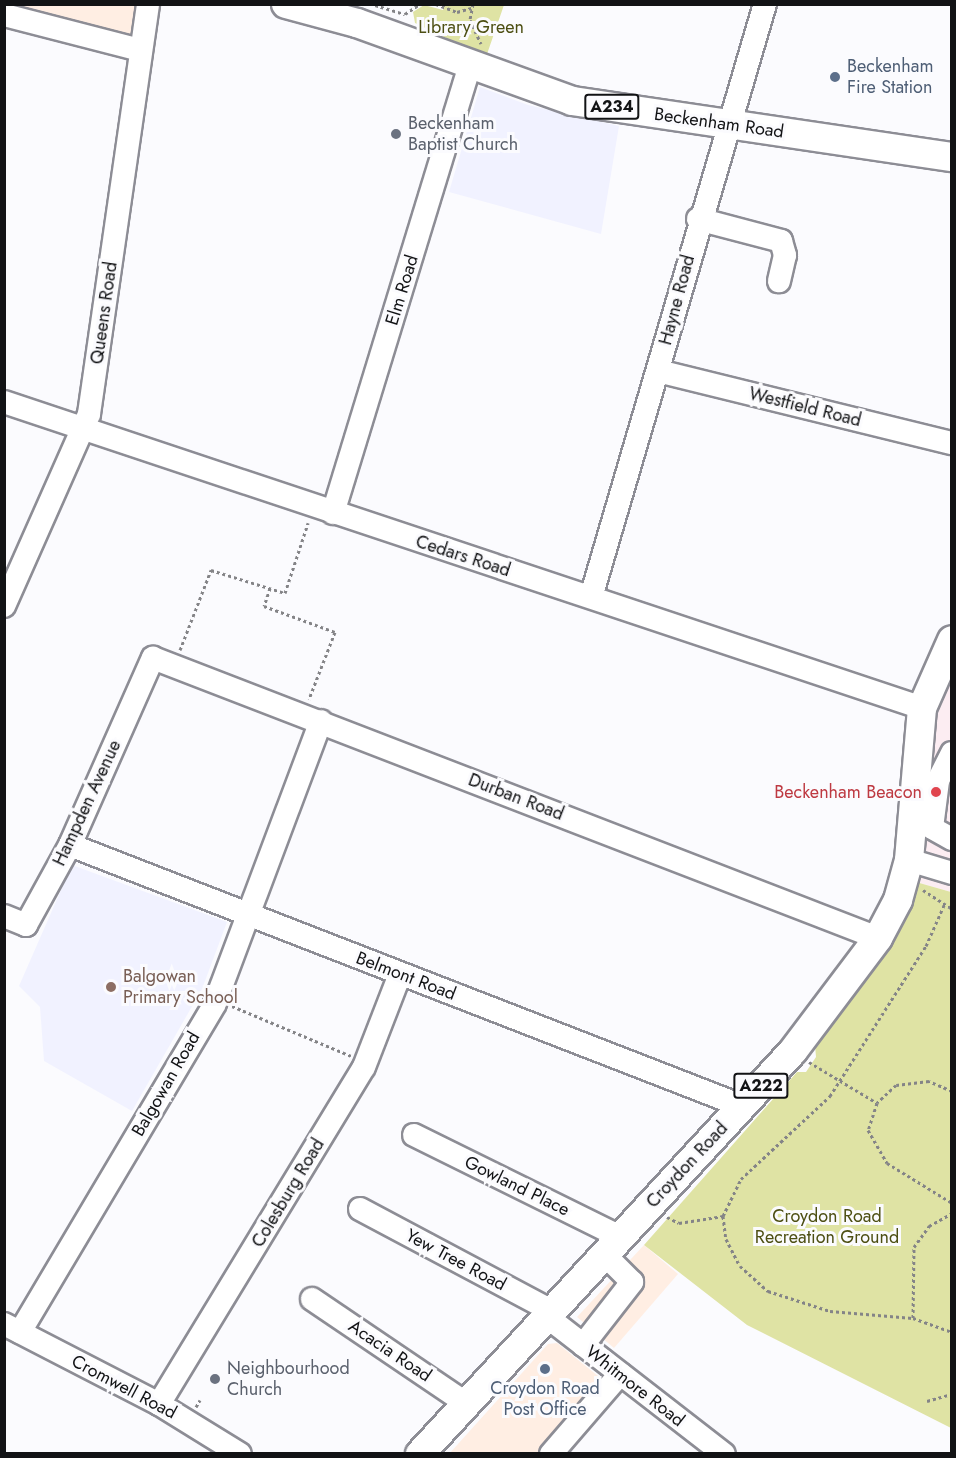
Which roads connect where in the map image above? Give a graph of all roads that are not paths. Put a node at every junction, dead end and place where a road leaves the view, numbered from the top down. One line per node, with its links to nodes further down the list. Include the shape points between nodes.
1 (148, 4): 6 (street, Queens Road)
2 (286, 4): 4 (main road, Beckenham Road / A234)
3 (765, 4): 8 (street, Hayne Road)
4 (338, 10): 7 (main road, Beckenham Road / A234)
5 (4, 15): 6 (street)
6 (140, 50): 14 (street, Queens Road)
7 (480, 70): 8 (main road, Beckenham Road / A234, via 572,101); 16 (street, Elm Road)
8 (731, 126): 9 (main road, Beckenham Road / A234); 10 (street, Hayne Road)
9 (951, 157)
10 (698, 219): 11 (street, via 781,241 785,255); 12 (street, Hayne Road)
11 (779, 281)
12 (658, 372): 15 (street, Westfield Road); 17 (street, Hayne Road)
13 (4, 402): 14 (street, Cedars Road)
14 (85, 429): 16 (street, Cedars Road); 18 (street, Queens Road)
15 (951, 443)
16 (323, 510): 17 (street, Cedars Road)
17 (591, 597): 21 (street, Cedars Road)
18 (4, 606)
19 (950, 645): 21 (main road, Croydon Road / A222)
20 (153, 658): 22 (street, Durban Road); 25 (street, Hampden Avenue)
21 (922, 708): 26 (main road, Croydon Road / A222)
22 (312, 718): 29 (street, Balgowan Road); 30 (street, Durban Road)
23 (951, 753): 24 (street, via 938,781 932,828)
24 (951, 839)
25 (70, 846): 28 (street, Hampden Avenue, via 26,925); 29 (street, Belmont Road)
26 (907, 872): 27 (street); 30 (main road, Croydon Road / A222)
27 (951, 873)
28 (4, 915)
29 (248, 915): 31 (street, Belmont Road); 38 (street, Balgowan Road, via 217,998)
30 (878, 938): 32 (main road, Croydon Road / A222, via 793,1051)
31 (400, 974): 32 (street, Belmont Road); 41 (street, Colesburg Road, via 365,1064)
32 (742, 1106): 35 (main road, Croydon Road / A222)
33 (414, 1136): 35 (street, Gowland Place)
34 (360, 1209): 37 (street, Yew Tree Road)
35 (612, 1245): 37 (main road, Croydon Road / A222); 39 (street, Gowland Place, via 632,1282)
36 (312, 1299): 42 (street, Acacia Road)
37 (549, 1313): 39 (street, Whitmore Road); 42 (main road, Croydon Road / A222)
38 (12, 1328): 41 (street, Cromwell Road)
39 (583, 1345): 40 (street, Whitmore Road)
40 (620, 1374): 45 (street); 46 (street, Whitmore Road)
41 (159, 1404): 43 (street, Cromwell Road)
42 (467, 1404): 44 (main road, Croydon Road / A222)
43 (240, 1454)
44 (420, 1454)
45 (551, 1454)
46 (724, 1454)

